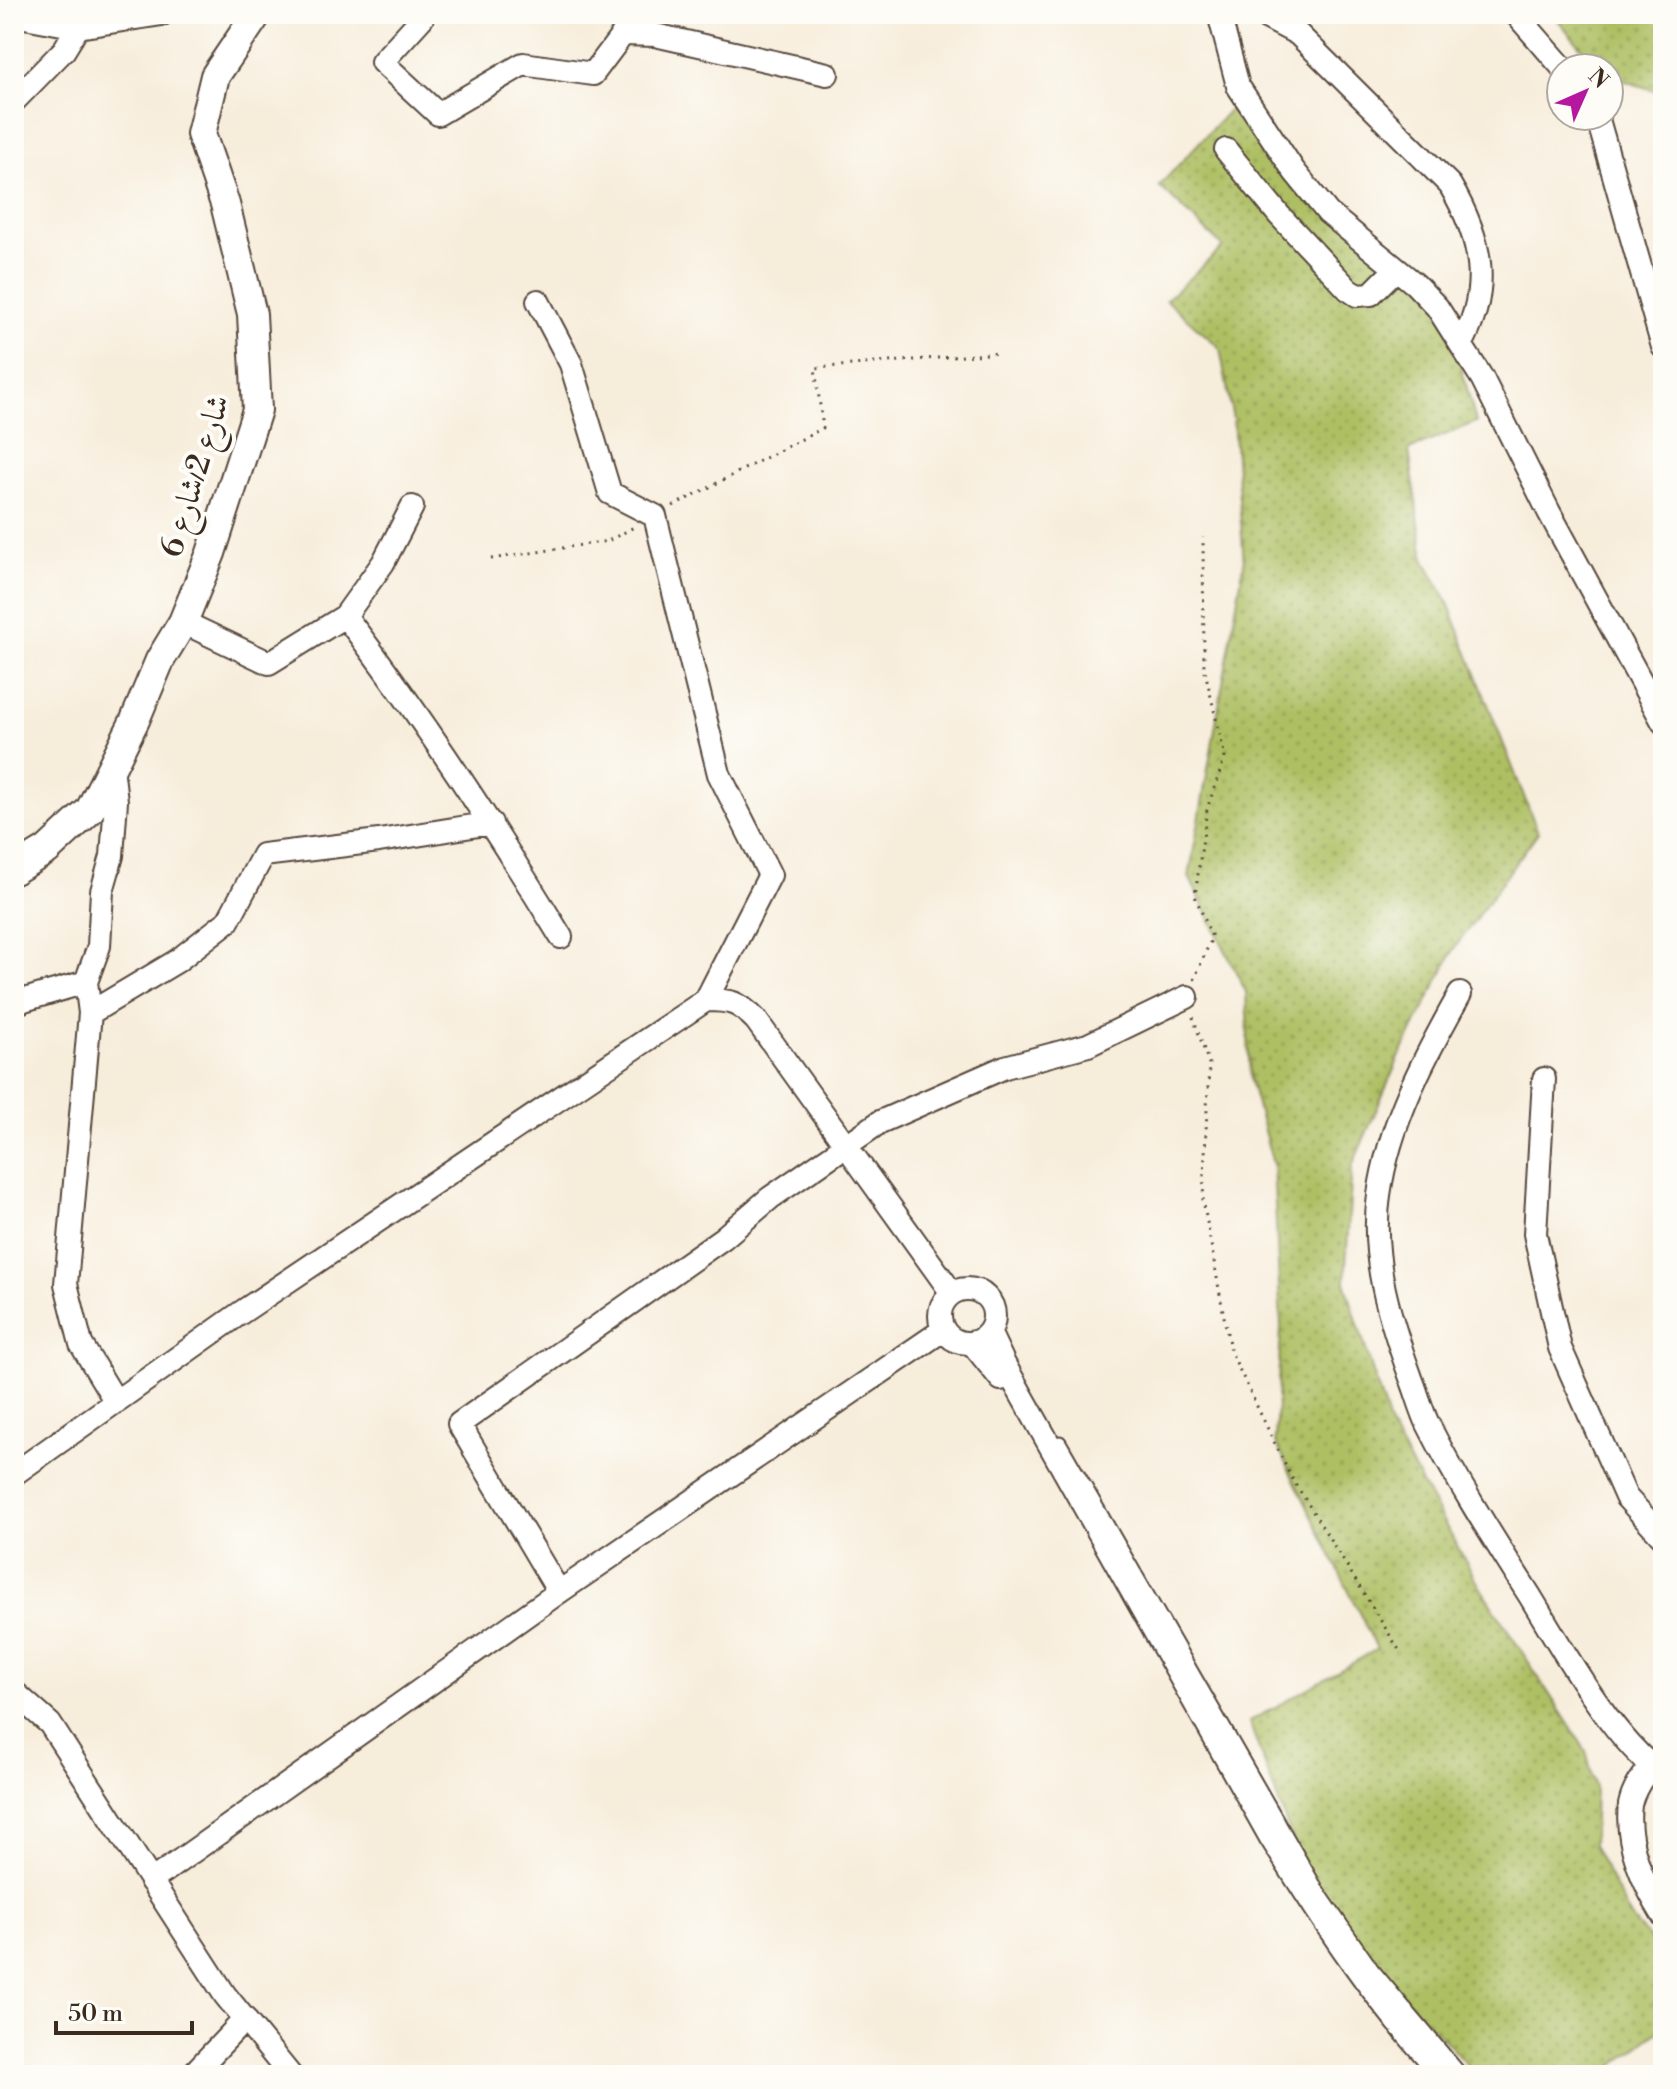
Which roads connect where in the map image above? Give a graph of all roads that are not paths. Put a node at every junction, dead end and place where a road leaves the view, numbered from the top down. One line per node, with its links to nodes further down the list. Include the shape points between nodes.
1 (162, 14): 8 (street)
2 (257, 14): 20 (street, شارع 2/شارع 6, via 215,76 201,134 225,204 252,314 257,410)
3 (421, 14): 10 (street, via 382,62 438,114 523,64 593,74 623,34 655,35)
4 (1219, 14): 14 (street, via 1238,86 1294,171 1328,213)
5 (1260, 14): 16 (street, via 1298,34 1450,185 1477,239 1480,265 1474,319)
6 (1516, 14): 9 (street)
7 (14, 15): 8 (street)
8 (78, 27): 11 (street, via 64,50)
9 (1549, 52)
10 (827, 74)
11 (14, 101)
12 (1602, 132): 17 (street)
13 (1226, 150): 14 (street, via 1348,289 1371,294)
14 (1396, 269): 16 (street, via 1437,307)
15 (538, 301): 29 (street, via 571,364 610,493 655,516 719,774 770,875)
16 (1461, 345): 21 (street)
17 (1663, 347)
18 (412, 507): 19 (street, via 383,563)
19 (345, 616): 20 (street, via 269,663); 23 (street)
20 (183, 622): 22 (street, شارع 2/شارع 6)
21 (1663, 722)
22 (112, 766): 24 (street, شارع 2/شارع 6, via 90,810 47,850); 26 (street, via 112,856 102,891 99,946)
23 (491, 823): 25 (street); 31 (street, via 263,855 228,921 177,961)
24 (14, 870)
25 (561, 937)
26 (86, 982): 30 (street); 31 (street)
27 (1460, 994): 43 (street, via 1425,1056 1390,1146 1378,1196 1382,1291 1427,1422 1575,1669 1625,1739)
28 (1187, 997): 33 (street, via 1088,1045 1005,1067 880,1122)
29 (706, 1000): 33 (street, via 728,1000 756,1020); 38 (street)
30 (14, 1005)
31 (90, 1013): 38 (street, via 66,1284 81,1344)
32 (1544, 1079): 40 (street, via 1535,1234 1560,1348 1626,1497)
33 (845, 1146): 34 (street); 41 (street, via 459,1424)
34 (952, 1293): 35 (street, via 939,1314); 36 (street, via 968,1288 989,1299 995,1314)
35 (943, 1330): 36 (street, via 956,1341); 41 (street)
36 (980, 1338): 37 (street); 49 (street, via 1270,1857 1377,2017)
37 (1004, 1364): 50 (street, via 1318,1915 1373,1993); 51 (lane, via 1052,1427 1318,1890 1372,1968)
38 (116, 1402): 39 (street)
39 (14, 1474)
40 (1663, 1537)
41 (559, 1592): 44 (street)
42 (18, 1703): 44 (street, via 50,1724)
43 (1657, 1771): 45 (street, via 1638,1784 1630,1805 1630,1828 1637,1865)
44 (151, 1881): 46 (street)
45 (1663, 1915)
46 (245, 2019): 47 (street); 48 (street)
47 (192, 2075)
48 (290, 2075)
49 (1428, 2075)
50 (1444, 2075)
51 (1462, 2075)

